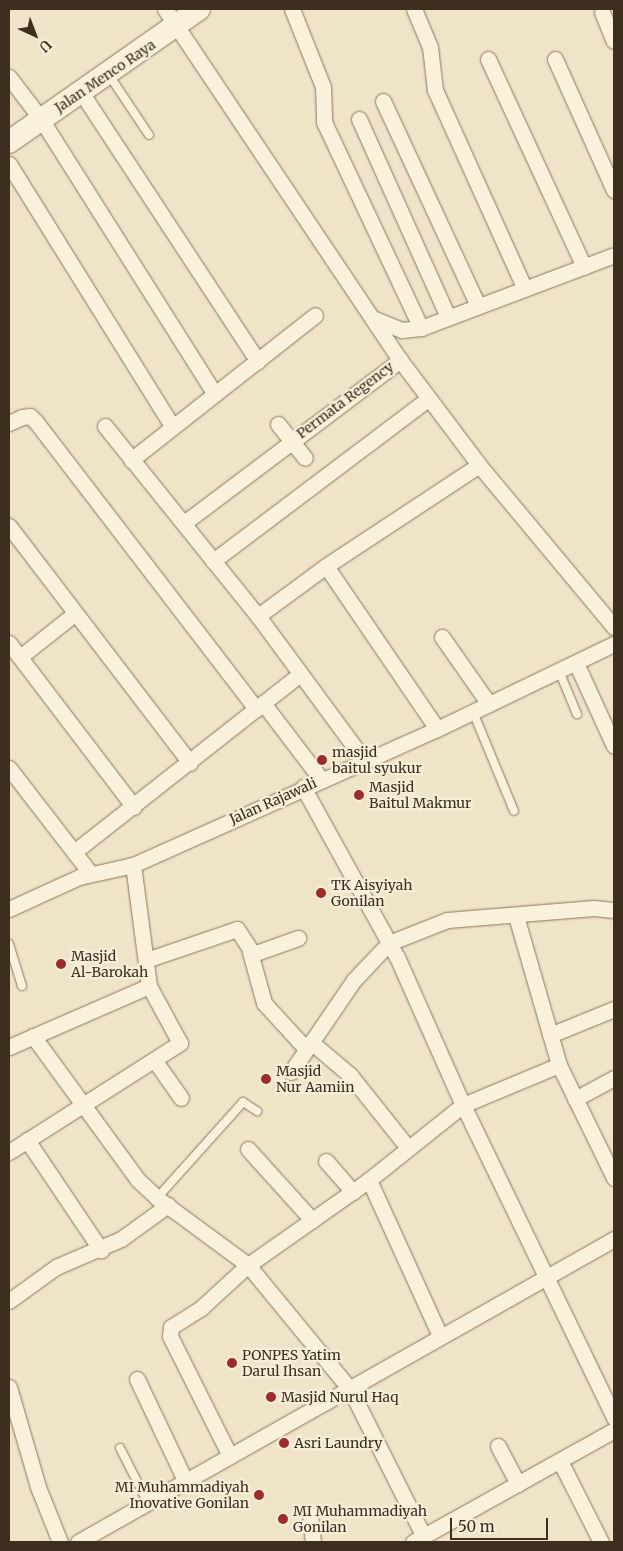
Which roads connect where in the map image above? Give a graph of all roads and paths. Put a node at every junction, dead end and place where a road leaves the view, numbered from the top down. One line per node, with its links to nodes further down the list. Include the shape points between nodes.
1 (199, 9): 5 (street, Jalan Menco Raya)
2 (292, 9): 26 (street, via 323,87 324,122)
3 (414, 9): 21 (street, via 430,47 435,90)
4 (602, 12): 6 (street)
5 (172, 17): 9 (street, Jalan Menco Raya); 24 (street)
6 (614, 41)
7 (488, 59): 20 (street)
8 (555, 59): 18 (street)
9 (108, 74): 11 (street, Jalan Menco Raya); 15 (lane)
10 (9, 76): 13 (street)
11 (81, 92): 13 (street, Jalan Menco Raya); 28 (street)
12 (383, 101): 22 (street)
13 (42, 119): 16 (street, Jalan Menco Raya); 29 (street)
14 (359, 119): 25 (street)
15 (149, 135)
16 (9, 142)
17 (9, 164): 34 (street)
18 (614, 190)
19 (614, 257): 20 (street)
20 (584, 267): 21 (street)
21 (524, 288): 22 (street)
22 (478, 306): 25 (street)
23 (315, 315): 28 (street)
24 (370, 318): 26 (street); 27 (street)
25 (448, 318): 26 (street)
26 (414, 329): 27 (street, Permata Regency)
27 (397, 355): 30 (street); 35 (street, Permata Regency)
28 (258, 361): 29 (street)
29 (215, 394): 34 (street)
30 (428, 399): 38 (street); 41 (street)
31 (10, 419): 54 (street, via 30,416 36,422)
32 (278, 424): 35 (street, Permata Regency)
33 (105, 426): 37 (street)
34 (172, 426): 37 (street)
35 (291, 441): 36 (street, Permata Regency); 39 (street, Permata Regency)
36 (305, 458)
37 (131, 460): 41 (street)
38 (479, 465): 42 (street); 45 (street)
39 (188, 520)
40 (9, 526): 43 (street)
41 (213, 561): 44 (street)
42 (326, 566): 44 (street); 57 (street)
43 (74, 614): 49 (street); 60 (street)
44 (258, 616): 52 (street)
45 (614, 627)
46 (442, 637): 53 (street)
47 (9, 643): 49 (street)
48 (614, 644): 50 (street, Jalan Rajawali)
49 (20, 657): 64 (street)
50 (576, 663): 51 (street, Jalan Rajawali); 58 (street)
51 (559, 671): 53 (street, Jalan Rajawali); 56 (lane)
52 (300, 674): 54 (street); 59 (street)
53 (489, 704): 55 (street, Jalan Rajawali)
54 (259, 706): 60 (street); 62 (street)
55 (473, 712): 57 (street, Jalan Rajawali); 65 (lane)
56 (577, 714)
57 (437, 729): 59 (street, Jalan Rajawali)
58 (614, 746)
59 (364, 760): 62 (street, Jalan Rajawali)
60 (190, 763): 64 (street)
61 (9, 768): 66 (street)
62 (320, 779): 63 (street, Jalan Rajawali)
63 (303, 787): 67 (street, Jalan Rajawali); 73 (street)
64 (134, 807): 66 (street)
65 (514, 810)
66 (74, 852): 68 (street)
67 (133, 865): 68 (street, Jalan Rajawali); 76 (street)
68 (91, 874): 69 (street, Jalan Rajawali)
69 (9, 907)
70 (614, 910): 71 (street, via 594,908)
71 (516, 916): 73 (street, via 447,920); 80 (street)
72 (298, 938): 75 (street, via 256,955)
73 (389, 943): 82 (street, via 354,980); 91 (street)
74 (9, 944): 77 (lane)
75 (250, 952): 76 (street, via 242,933 237,930); 82 (street, via 264,1002)
76 (146, 960): 78 (street)
77 (22, 986)
78 (149, 986): 81 (street); 84 (street, via 180,1038 176,1048)
79 (614, 1009): 80 (street)
80 (550, 1035): 85 (street)
81 (33, 1036): 83 (street); 90 (street)
82 (308, 1046): 86 (street); 94 (street, via 350,1075)
83 (9, 1047)
84 (155, 1061): 88 (street); 90 (street)
85 (559, 1065): 89 (street); 91 (street)
86 (292, 1072)
87 (614, 1078): 89 (street)
88 (181, 1098)
89 (576, 1099): 98 (street)
90 (80, 1104): 93 (street); 101 (street, via 118,1156)
91 (462, 1105): 94 (street); 106 (street)
92 (257, 1111): 101 (lane, via 242,1102)
93 (27, 1140): 96 (street); 104 (street)
94 (408, 1148): 99 (street)
95 (248, 1149): 102 (street)
96 (9, 1152)
97 (326, 1161): 100 (street)
98 (614, 1178)
99 (369, 1180): 100 (street); 108 (street)
100 (353, 1192): 102 (street)
101 (162, 1202): 104 (street); 105 (street)
102 (312, 1220): 105 (street)
103 (614, 1240): 106 (street)
104 (100, 1250): 107 (street, via 56,1267)
105 (248, 1264): 111 (street); 116 (street, via 201,1308 169,1330)
106 (544, 1278): 108 (street); 112 (street)
107 (9, 1301)
108 (440, 1336): 111 (street)
109 (137, 1379): 118 (street)
110 (9, 1387): 124 (street, via 38,1487)
111 (350, 1389): 116 (street); 123 (street)
112 (614, 1418)
113 (614, 1430): 117 (street)
114 (498, 1446): 119 (street)
115 (120, 1448): 120 (lane)
116 (230, 1456): 118 (street)
117 (560, 1460): 119 (street); 127 (street)
118 (186, 1482): 120 (street)
119 (518, 1484): 123 (street)
120 (148, 1503): 122 (street)
121 (310, 1514): 126 (street)
122 (94, 1538): 125 (street)
123 (418, 1540)
124 (60, 1542)
125 (78, 1542)
126 (313, 1542)
127 (601, 1542)

